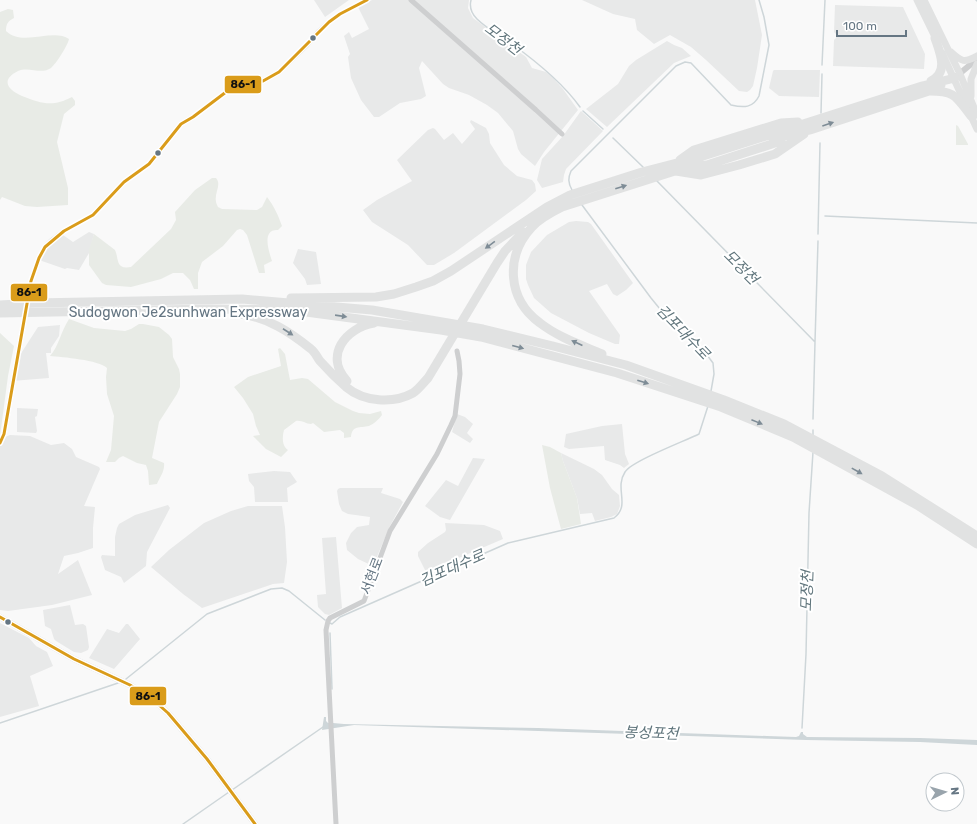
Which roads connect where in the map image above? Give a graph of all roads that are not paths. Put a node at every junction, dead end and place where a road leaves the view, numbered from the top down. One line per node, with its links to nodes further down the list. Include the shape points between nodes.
1 (367, 0): 30 (street, via 329,22 279,72 263,80 230,89 181,124 149,164 124,182 93,215 61,233 45,247 35,266 29,288 4,434)
2 (411, 0): 14 (street)
3 (917, 0): 5 (main road)
4 (924, 0): 6 (main road)
5 (935, 38): 9 (main road); 10 (highway, via 942,67 940,75)
6 (948, 49): 7 (main road, via 960,60); 9 (main road)
7 (977, 58): 9 (street)
8 (977, 64): 11 (main road, via 970,86)
9 (957, 76): 10 (highway); 11 (main road)
10 (926, 89): 11 (highway, via 955,95); 12 (highway)
11 (975, 115): 13 (main road)
12 (810, 126): 15 (highway); 15 (highway, via 781,122 694,150); 15 (highway, via 775,154 701,175)
13 (977, 129)
14 (562, 134)
15 (673, 169): 16 (highway, one-way to 15, via 644,180); 16 (highway, via 661,167 636,174)
16 (596, 191): 17 (highway, via 572,199)
17 (532, 222): 18 (highway, one-way to 18, via 433,281 394,294 360,298); 22 (highway, one-way to 17, via 245,314 266,320 286,330 312,350 347,388 366,398 396,399 414,392 428,378 505,251); 24 (highway, via 498,252 423,378 407,389 389,394 368,393 348,383 338,368 337,359 348,335 361,326 378,322); 28 (highway, one-way to 17, via 551,330 523,307 514,284 514,260)
18 (242, 299): 20 (highway, Sudogwon Je2sunhwan Expressway); 25 (highway, Sudogwon Je2sunhwan Expressway, via 372,310)
19 (0, 305): 21 (highway, Sudogwon Je2sunhwan Expressway)
20 (35, 307): 21 (highway, Sudogwon Je2sunhwan Expressway); 22 (highway, Sudogwon Je2sunhwan Expressway)
21 (14, 308): 23 (highway, Sudogwon Je2sunhwan Expressway)
22 (211, 310): 24 (highway, Sudogwon Je2sunhwan Expressway, one-way to 24, via 291,310)
23 (0, 313)
24 (402, 325): 25 (highway, Sudogwon Je2sunhwan Expressway)
25 (443, 326): 26 (highway, Sudogwon Je2sunhwan Expressway)
26 (482, 333): 28 (highway, Sudogwon Je2sunhwan Expressway); 29 (highway, Sudogwon Je2sunhwan Expressway, one-way to 29)
27 (457, 352): 36 (street, 서현로, via 460,374 455,416 448,434 390,531 364,601 328,621 326,630)
28 (626, 365): 29 (highway, Sudogwon Je2sunhwan Expressway)
29 (702, 396): 31 (highway, Sudogwon Je2sunhwan Expressway, via 801,437)
30 (0, 443)
31 (823, 449): 32 (highway, Sudogwon Je2sunhwan Expressway, via 882,476); 33 (highway, Sudogwon Je2sunhwan Expressway, one-way to 33)
32 (977, 536)
33 (977, 544)
34 (0, 617): 35 (street, via 74,659 130,685 151,698 168,713 207,759)
35 (255, 824)
36 (336, 824)

